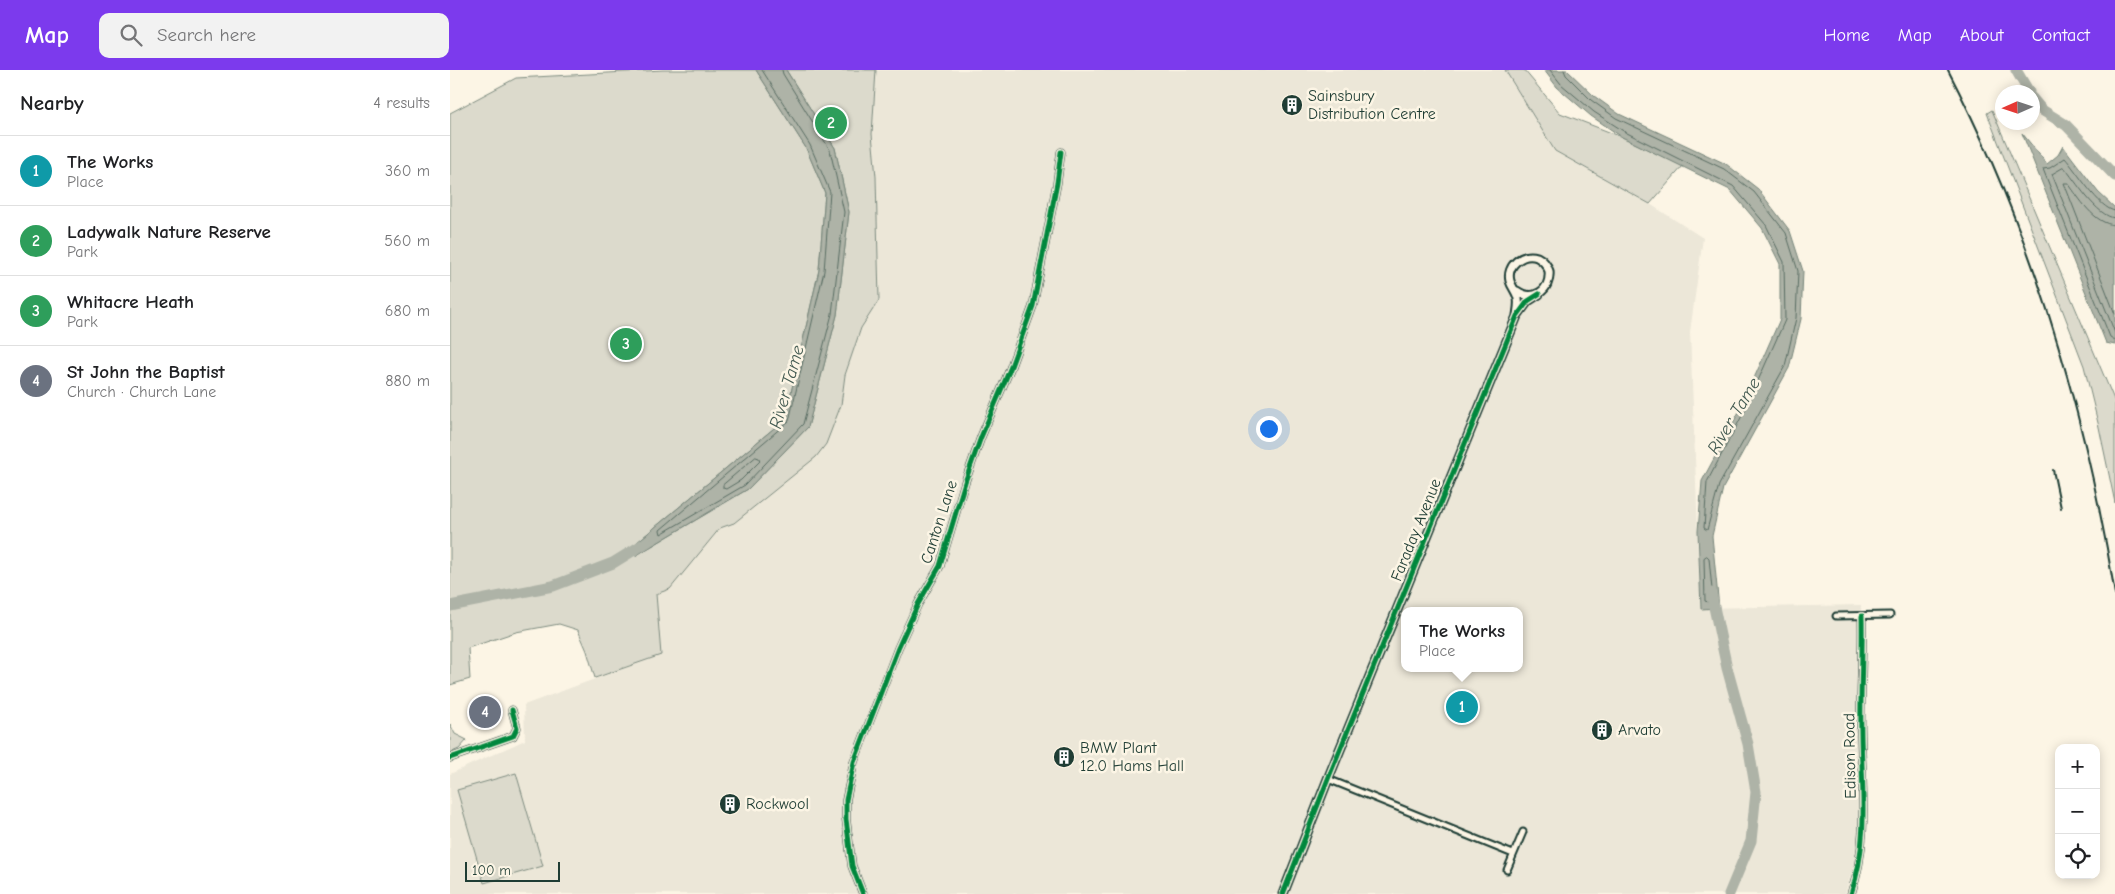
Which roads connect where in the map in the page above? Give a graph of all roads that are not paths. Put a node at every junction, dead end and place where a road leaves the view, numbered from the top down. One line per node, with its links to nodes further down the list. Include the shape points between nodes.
1 (1061, 152): 14 (street, Canton Lane, via 1033,306 968,473 940,566 898,648 854,762 846,800 846,819 852,866)
2 (1516, 291): 3 (street, via 1527,296); 3 (street, via 1510,282 1511,269 1520,258 1531,256 1541,260 1549,271 1547,287); 4 (street, Faraday Avenue, via 1519,301)
3 (1539, 294): 4 (street, Faraday Avenue, via 1528,301)
4 (1517, 316): 10 (street, Faraday Avenue)
5 (1890, 615): 7 (street)
6 (1836, 616): 7 (street)
7 (1862, 616): 16 (street, Edison Road, via 1863,833 1860,863)
8 (512, 710): 9 (street, via 517,728 513,736)
9 (450, 758)
10 (1328, 779): 12 (street); 15 (street, Faraday Avenue)
11 (1523, 832): 12 (street)
12 (1514, 854): 13 (street)
13 (1507, 870)
14 (864, 894)
15 (1283, 894)
16 (1850, 894)

